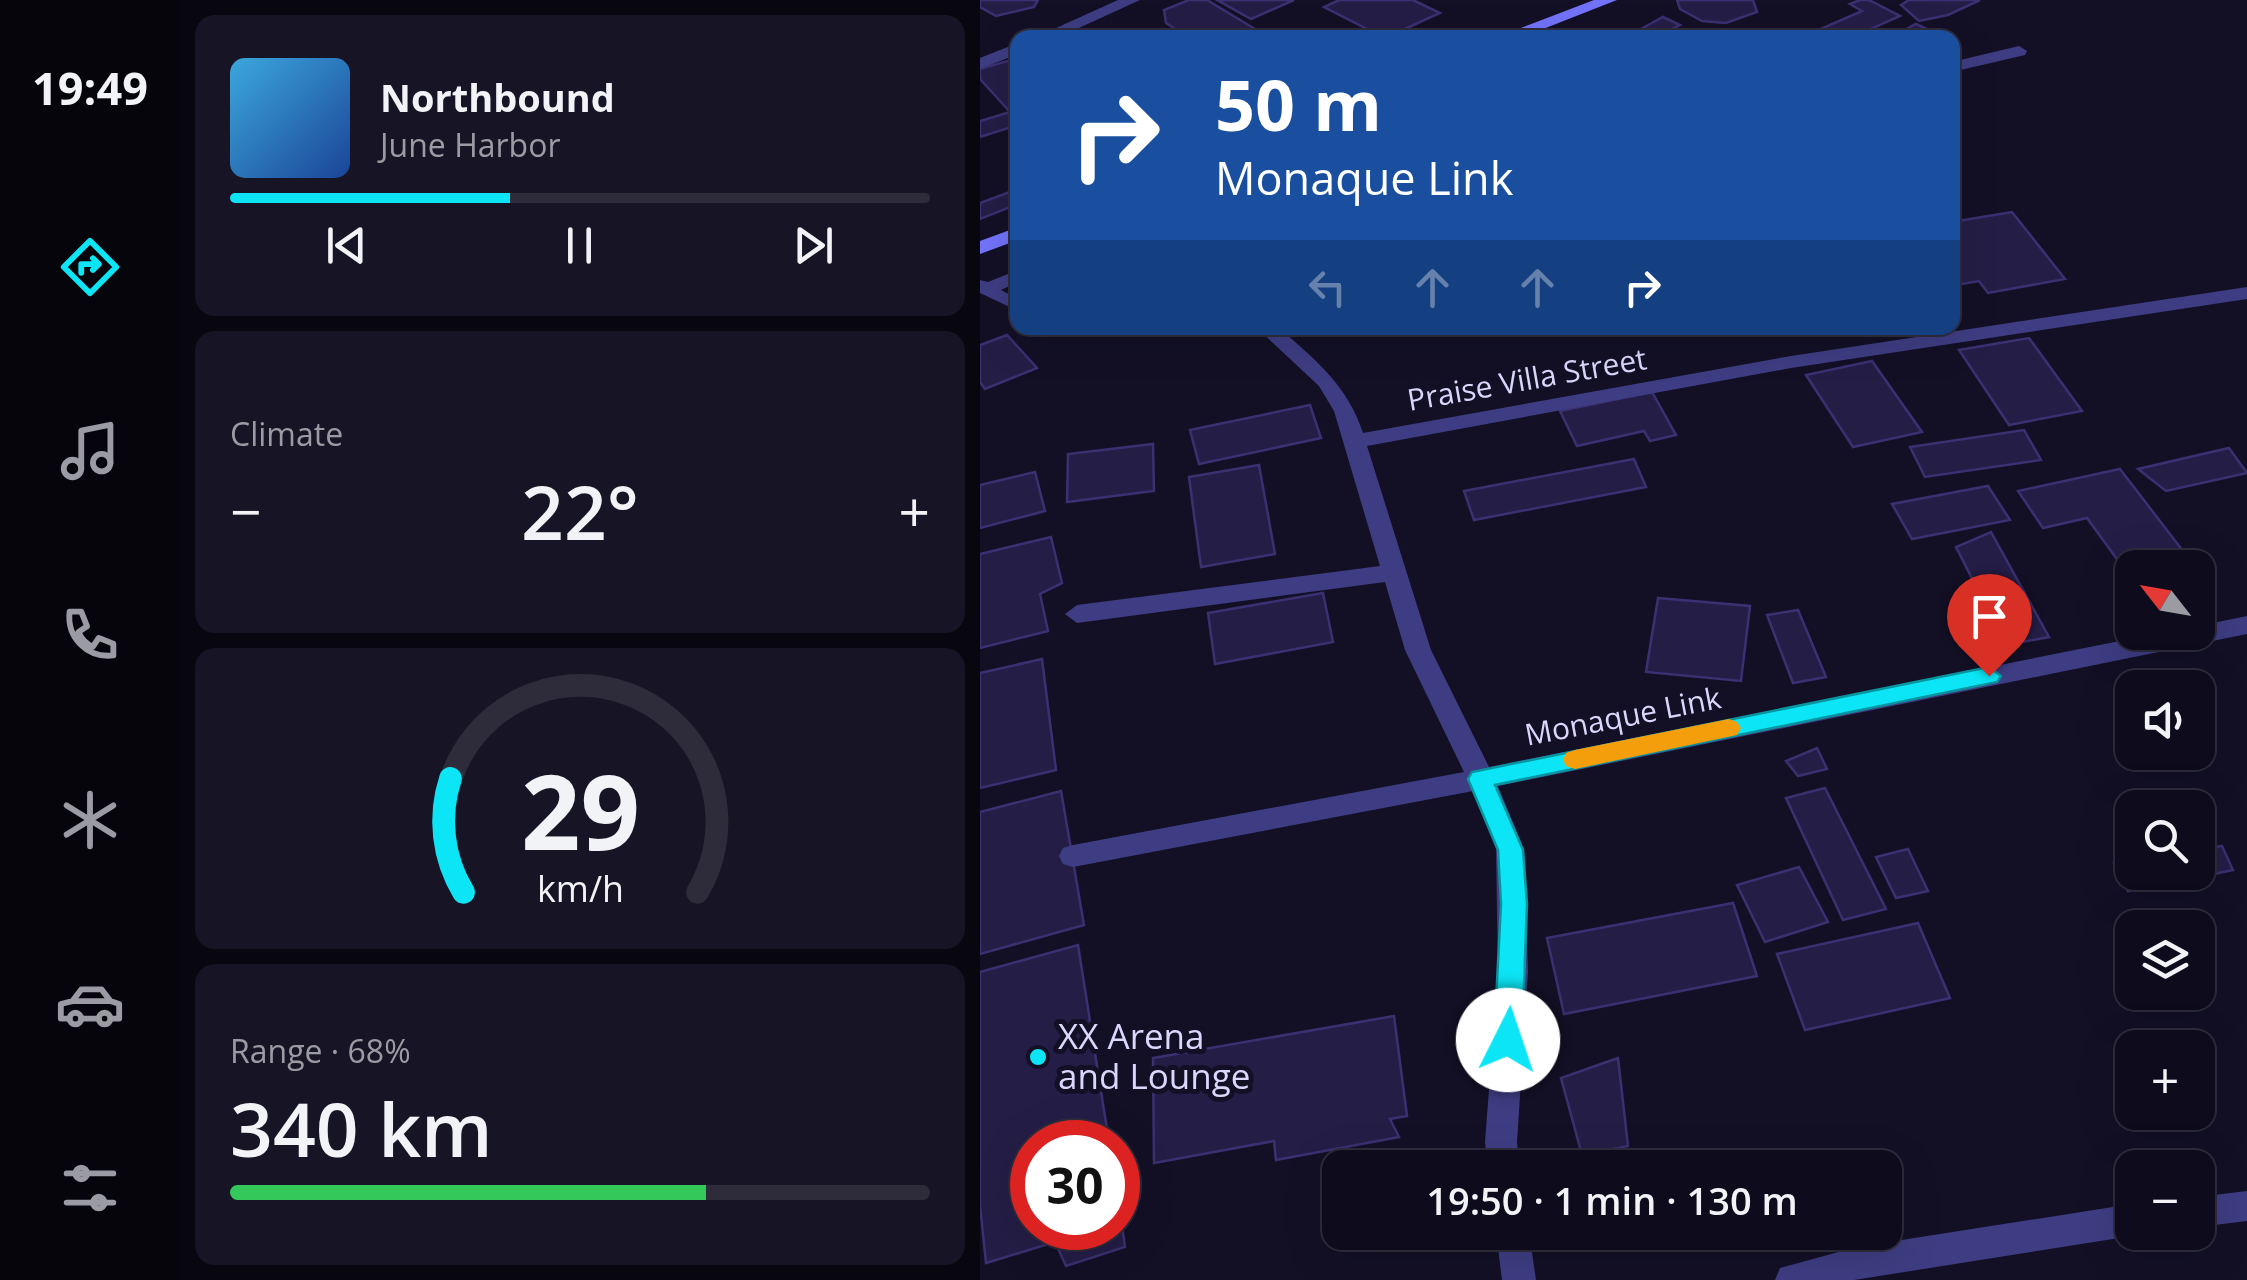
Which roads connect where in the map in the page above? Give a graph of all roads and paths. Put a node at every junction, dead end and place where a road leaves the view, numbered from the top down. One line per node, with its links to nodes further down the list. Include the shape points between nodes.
1 (1132, 0): 3 (street)
2 (1609, 0): 4 (main road)
3 (1061, 30)
4 (1525, 30)
5 (1010, 51): 7 (street)
6 (2020, 51): 8 (street)
7 (980, 64)
8 (1960, 65)
9 (1010, 236): 10 (main road)
10 (980, 248)
11 (1010, 278): 12 (lane)
12 (983, 287): 14 (lane)
13 (2244, 292): 16 (street, Praise Villa Street, via 1791,362)
14 (1010, 302)
15 (1275, 335): 16 (street, via 1327,382)
16 (1357, 441): 17 (street)
17 (1392, 573): 18 (street); 20 (street, via 1418,650)
18 (1077, 614)
19 (2247, 625): 20 (street, Monaque Link)
20 (1480, 779): 21 (street, Monaque Link); 22 (street, via 1510,850 1514,904)
21 (1073, 856)
22 (1502, 1150)
23 (2247, 1206): 24 (street)
24 (2215, 1210)
25 (2115, 1223): 28 (street, via 1857,1262)
26 (1515, 1250): 27 (street)
27 (1519, 1280)
28 (1792, 1280)

